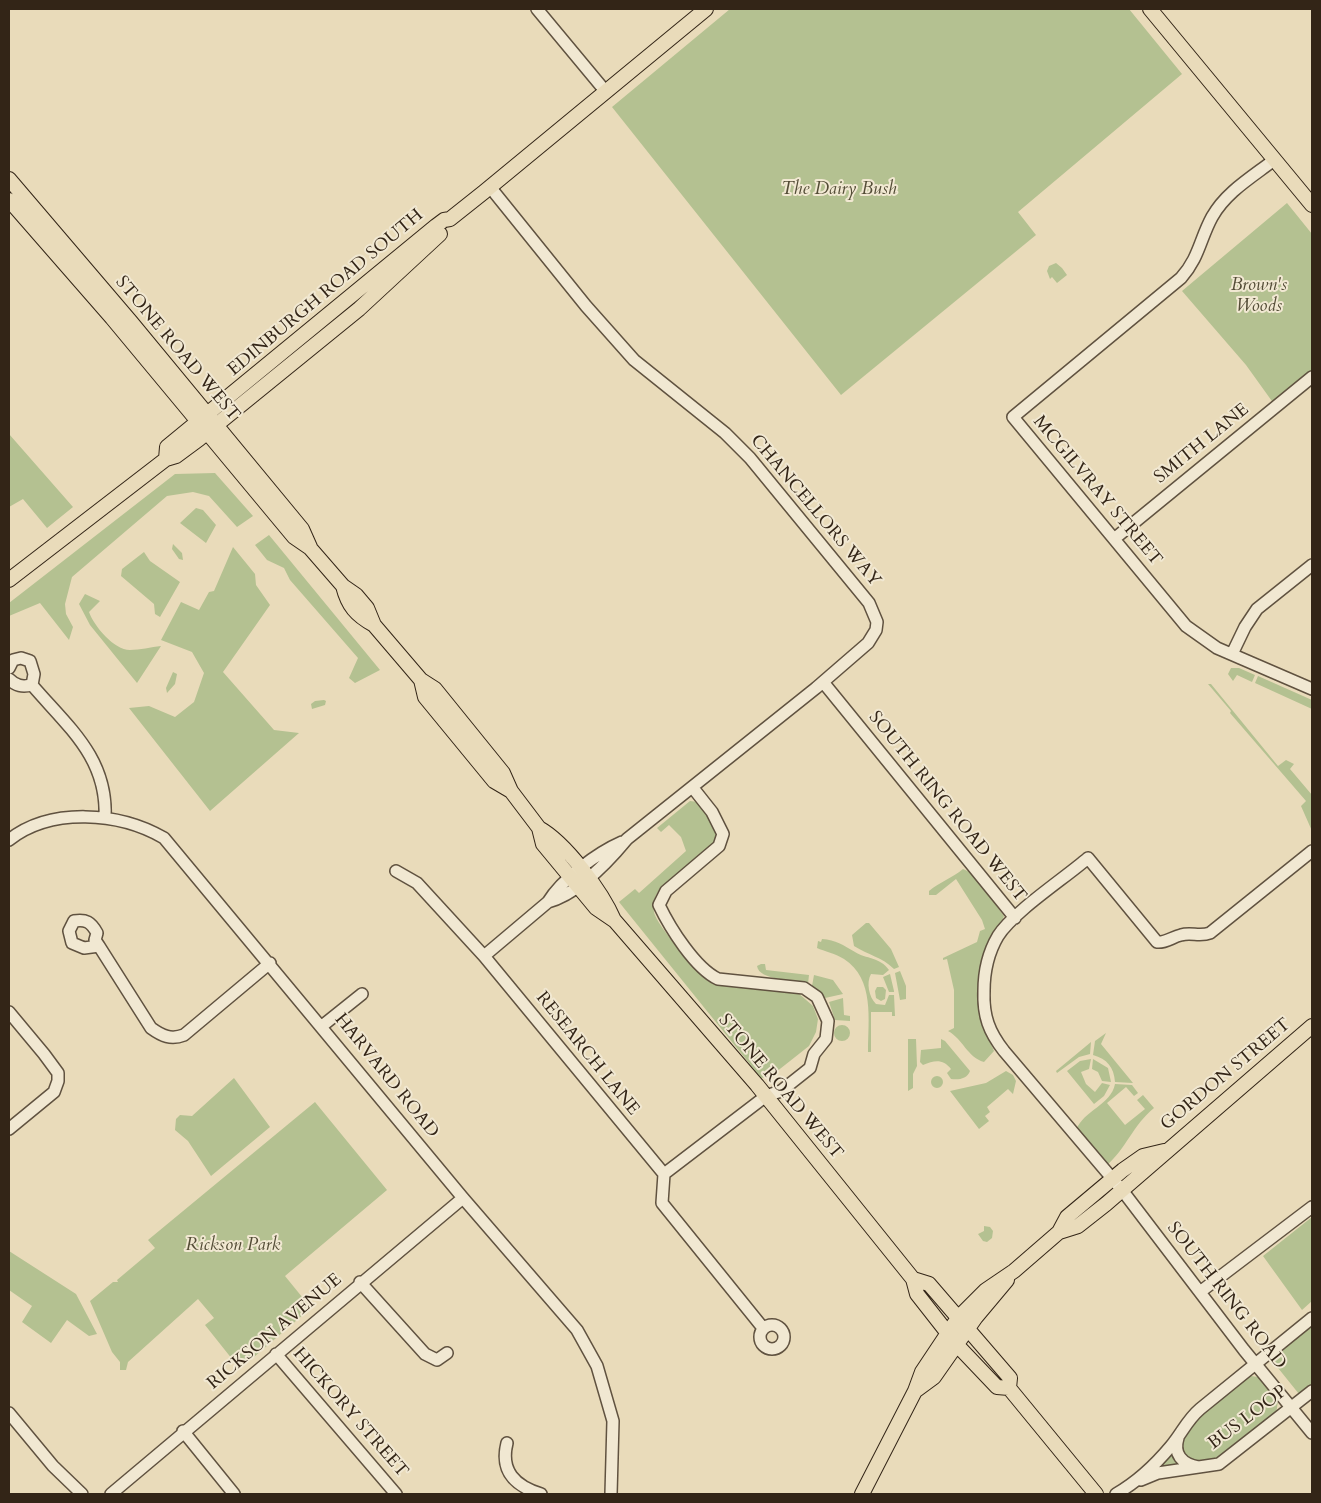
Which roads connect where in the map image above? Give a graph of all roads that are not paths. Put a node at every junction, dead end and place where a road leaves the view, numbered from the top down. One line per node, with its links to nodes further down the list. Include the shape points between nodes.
1 (537, 9): 4 (street)
2 (706, 9): 4 (main road, EDINBURGH ROAD SOUTH)
3 (1150, 9): 5 (main road)
4 (606, 92): 7 (main road, EDINBURGH ROAD SOUTH)
5 (1274, 160): 9 (main road); 14 (street, MCGILVRAY STREET, via 1233,191 1220,206 1211,219 1197,256 1181,278 1013,417)
6 (9, 180): 11 (main road, STONE ROAD WEST)
7 (490, 187): 13 (main road, EDINBURGH ROAD SOUTH, via 450,219 436,226); 20 (street, CHANCELLORS WAY, via 634,360 750,458 869,604 877,622 873,636)
8 (9, 200): 10 (main road, STONE ROAD WEST)
9 (1312, 204)
10 (112, 318): 11 (main road); 13 (main road, STONE ROAD WEST)
11 (131, 322): 13 (main road, STONE ROAD WEST)
12 (1312, 377): 14 (street, SMITH LANE)
13 (207, 424): 16 (main road, EDINBURGH ROAD SOUTH, via 167,447 166,459); 28 (main road, STONE ROAD WEST, via 302,529 310,548 343,586 348,603 358,616 374,626 473,734 504,773 511,791 539,828 543,844)
14 (1114, 539): 17 (street, MCGILVRAY STREET, via 1186,626)
15 (1312, 565): 17 (street, via 1257,610)
16 (9, 580)
17 (1232, 654): 22 (street, MCGILVRAY STREET)
18 (9, 668): 21 (street, via 13,660 30,661 34,674)
19 (9, 679): 21 (street, via 14,685)
20 (823, 682): 23 (street, CHANCELLORS WAY); 29 (street, SOUTH RING ROAD WEST)
21 (32, 685): 24 (street, via 86,749 99,771 105,790)
22 (1312, 689)
23 (693, 788): 28 (street, CHANCELLORS WAY, via 627,839 612,857); 37 (street, via 712,812 723,834 719,846 666,891 660,905 666,920 706,973 718,979 804,988 817,997 828,1021 826,1039 814,1054 810,1068 781,1091)
24 (105, 818): 25 (street, HARVARD ROAD, via 56,820 21,830); 32 (street, HARVARD ROAD, via 149,829 164,838)
25 (9, 840)
26 (1312, 851): 29 (street, via 1246,906 1205,935 1182,934 1157,942 1088,858)
27 (396, 871): 31 (street, RESEARCH LANE, via 417,883)
28 (579, 878): 31 (street, via 555,891 548,902); 37 (main road, STONE ROAD WEST, via 596,908 615,921)
29 (1015, 918): 40 (street, SOUTH RING ROAD WEST, via 999,935 986,966 984,1009 989,1028 1009,1058)
30 (98, 946): 32 (street, via 151,1028 162,1036 176,1038 184,1035)
31 (484, 956): 39 (street, RESEARCH LANE)
32 (270, 963): 35 (street, HARVARD ROAD)
33 (362, 994): 35 (street)
34 (9, 1012): 38 (street, via 58,1074 54,1092)
35 (322, 1026): 41 (street, HARVARD ROAD)
36 (1312, 1026): 40 (main road, GORDON STREET, via 1164,1152 1143,1156)
37 (766, 1096): 39 (street); 43 (main road, STONE ROAD WEST)
38 (9, 1129)
39 (664, 1174): 48 (street, via 662,1203)
40 (1117, 1185): 45 (street, SOUTH RING ROAD); 47 (main road, GORDON STREET, via 1067,1217 1059,1232 1014,1271 986,1290)
41 (463, 1198): 44 (street, RICKSON AVENUE); 70 (street, HARVARD ROAD, via 577,1330 597,1366 613,1421)
42 (1312, 1207): 45 (street)
43 (913, 1279): 47 (main road, STONE ROAD WEST, via 929,1284); 49 (main road, STONE ROAD WEST, via 917,1294)
44 (360, 1282): 51 (street, via 425,1354 437,1360); 52 (street, RICKSON AVENUE)
45 (1200, 1292): 53 (street, SOUTH RING ROAD)
46 (1312, 1318): 53 (street, BUS LOOP)
47 (963, 1323): 49 (main road, GORDON STREET); 50 (main road, GORDON STREET); 54 (main road, STONE ROAD WEST, via 1010,1378)
48 (764, 1328)
49 (948, 1333): 50 (main road, STONE ROAD WEST); 55 (main road, GORDON STREET, via 922,1372)
50 (957, 1345): 54 (main road, STONE ROAD WEST, via 997,1387); 55 (main road, GORDON STREET, via 934,1377)
51 (447, 1352)
52 (276, 1354): 60 (street, RICKSON AVENUE); 68 (street, HICKORY STREET)
53 (1256, 1364): 57 (street, SOUTH RING ROAD); 59 (street, BUS LOOP, via 1200,1409)
54 (1009, 1388): 72 (main road)
55 (915, 1391): 71 (main road, GORDON STREET)
56 (1312, 1391): 57 (street, BUS LOOP)
57 (1292, 1407): 61 (street, SOUTH RING ROAD); 63 (street, BUS LOOP, via 1219,1464)
58 (9, 1413): 65 (street, via 53,1466)
59 (1181, 1429): 63 (street, BUS LOOP, via 1176,1444 1178,1454 1187,1464); 64 (street, BUS LOOP, via 1172,1445)
60 (183, 1432): 66 (street, RICKSON AVENUE); 67 (street)
61 (1312, 1433)
62 (507, 1443): 69 (street, via 504,1457 513,1479)
63 (1203, 1468): 64 (street, BUS LOOP, via 1158,1473)
64 (1136, 1482): 73 (street, BUS LOOP)
65 (82, 1494)
66 (111, 1494)
67 (234, 1494)
68 (396, 1494)
69 (541, 1494)
70 (611, 1494)
71 (862, 1494)
72 (1096, 1494)
73 (1116, 1494)

